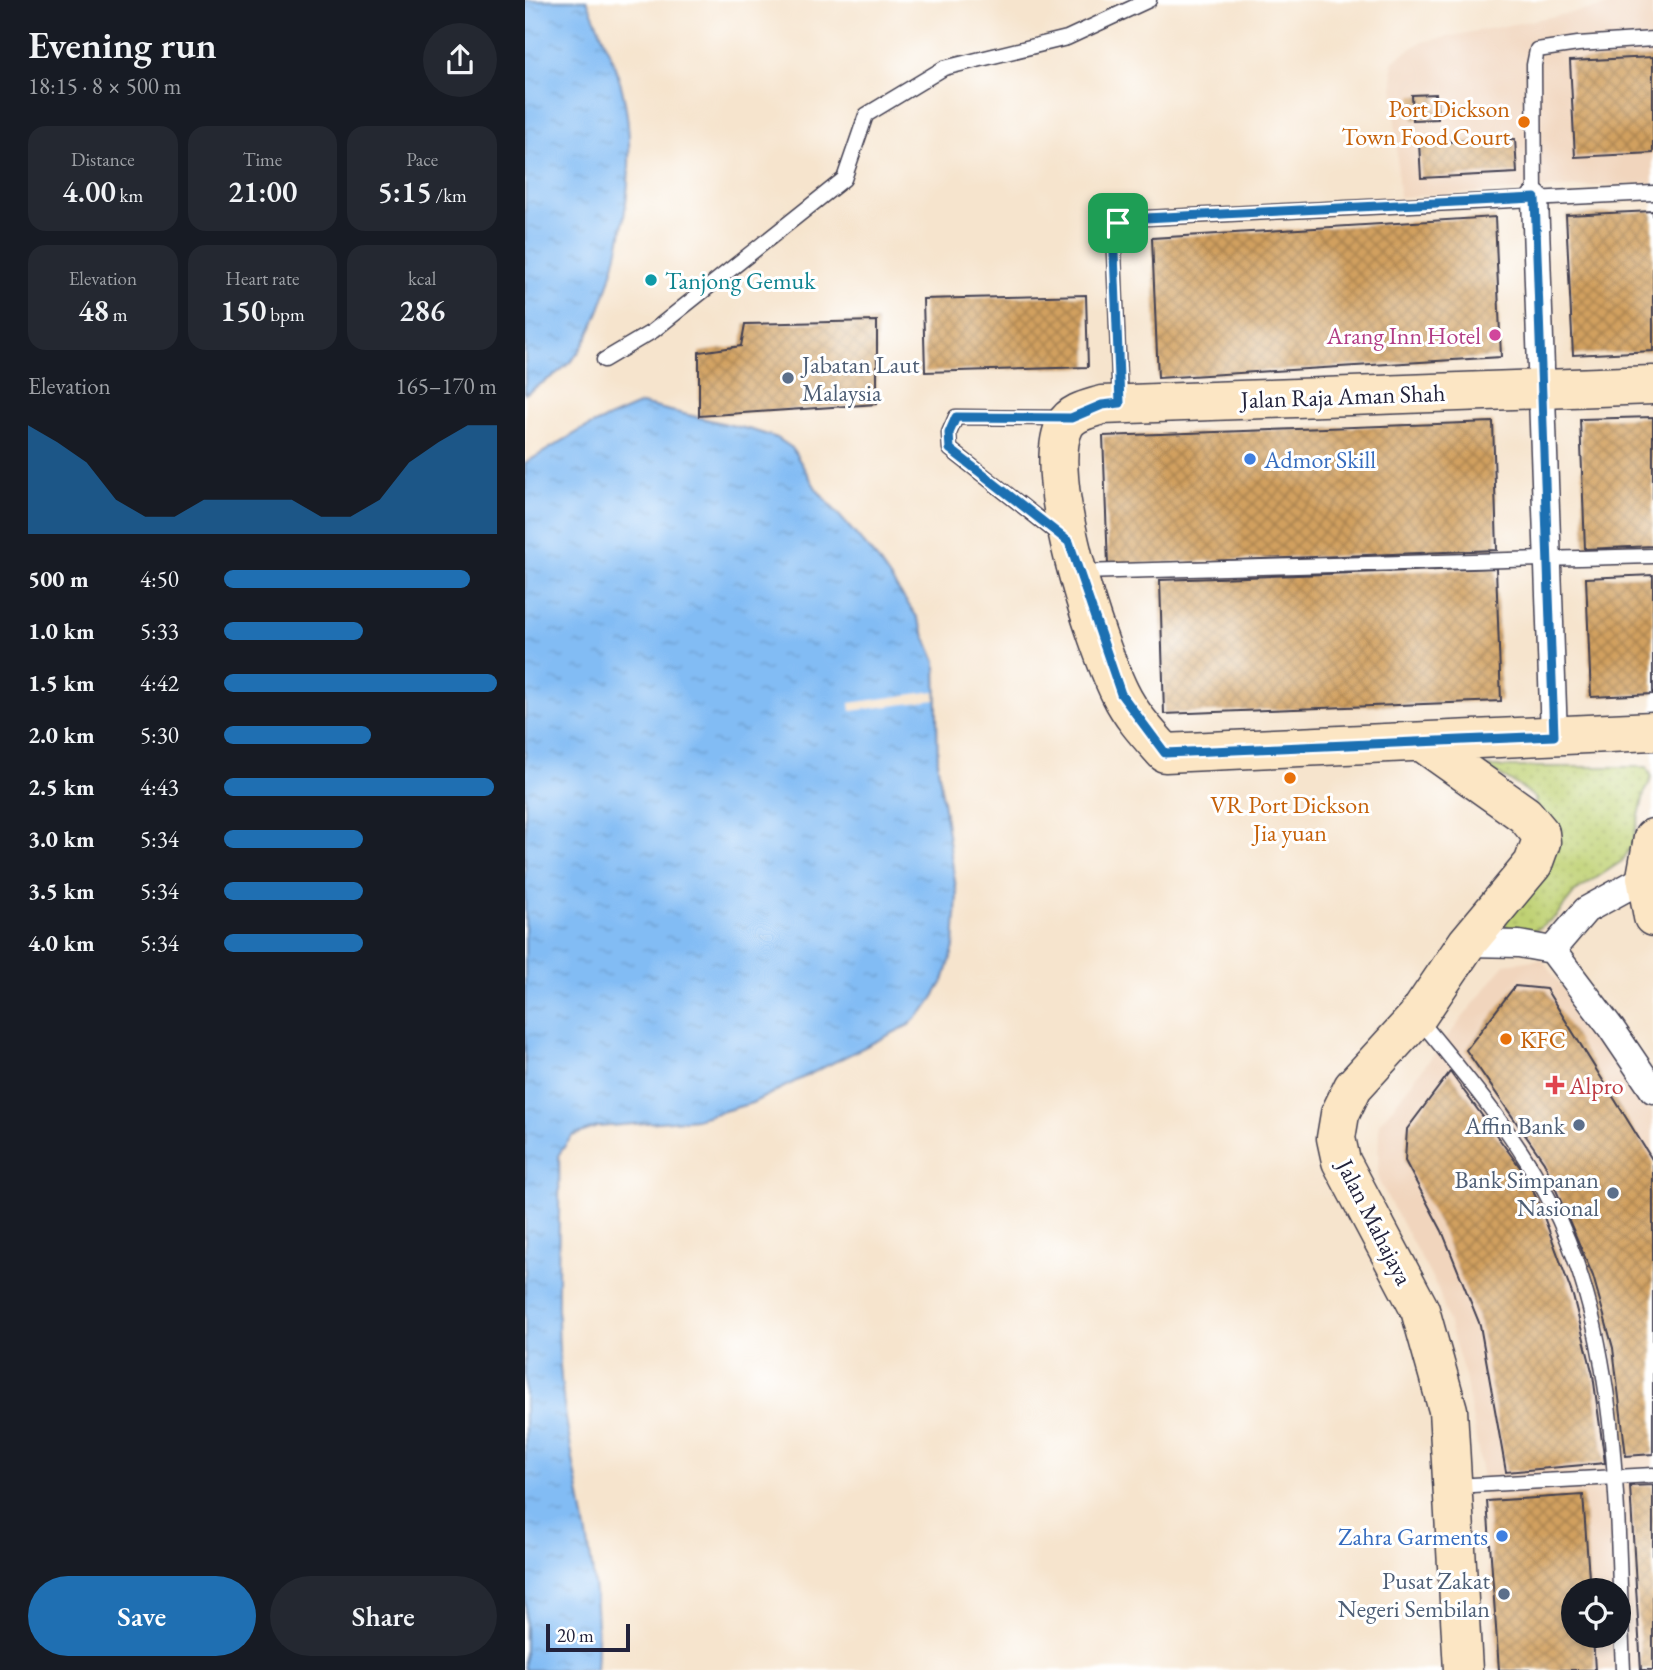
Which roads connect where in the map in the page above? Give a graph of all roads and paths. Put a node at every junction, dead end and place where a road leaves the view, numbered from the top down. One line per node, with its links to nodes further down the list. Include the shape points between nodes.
1 (1149, 0): 5 (lane, via 1067,38 944,68 866,115 844,179 653,331)
2 (1653, 39): 4 (lane, via 1537,50)
3 (1653, 192): 4 (lane)
4 (1535, 198): 7 (street); 8 (lane, via 1126,219 1113,228)
5 (604, 360)
6 (1653, 385): 7 (street, Jalan Raja Aman Shah)
7 (1542, 389): 8 (street, Jalan Raja Aman Shah); 12 (street)
8 (1120, 403): 9 (street, Jalan Raja Aman Shah, via 1102,405)
9 (1065, 434): 11 (street, via 1059,501); 11 (lane, via 956,417 949,433 950,449)
10 (1653, 556): 12 (lane)
11 (1074, 557): 12 (lane); 15 (street, via 1121,694 1165,753)
12 (1548, 559): 14 (street)
13 (1653, 731): 14 (street)
14 (1554, 736): 15 (street)
15 (1422, 742): 19 (street, Jalan Mahajaya, via 1525,815 1540,833 1532,864)
16 (1653, 838): 17 (street)
17 (1646, 877): 18 (street); 20 (street, via 1586,910)
18 (1653, 917)
19 (1467, 943): 20 (street); 21 (street, Jalan Mahajaya)
20 (1552, 950): 22 (street)
21 (1417, 1017): 24 (lane, via 1482,1095 1524,1156 1571,1247 1596,1332 1610,1409); 25 (street, Jalan Mahajaya, via 1353,1087 1340,1114 1336,1138 1341,1161 1420,1310 1448,1410)
22 (1653, 1090)
23 (1653, 1475): 24 (lane)
24 (1613, 1478): 25 (lane); 27 (lane)
25 (1452, 1486): 26 (street, Jalan Mahajaya)
26 (1463, 1670)
27 (1623, 1670)

